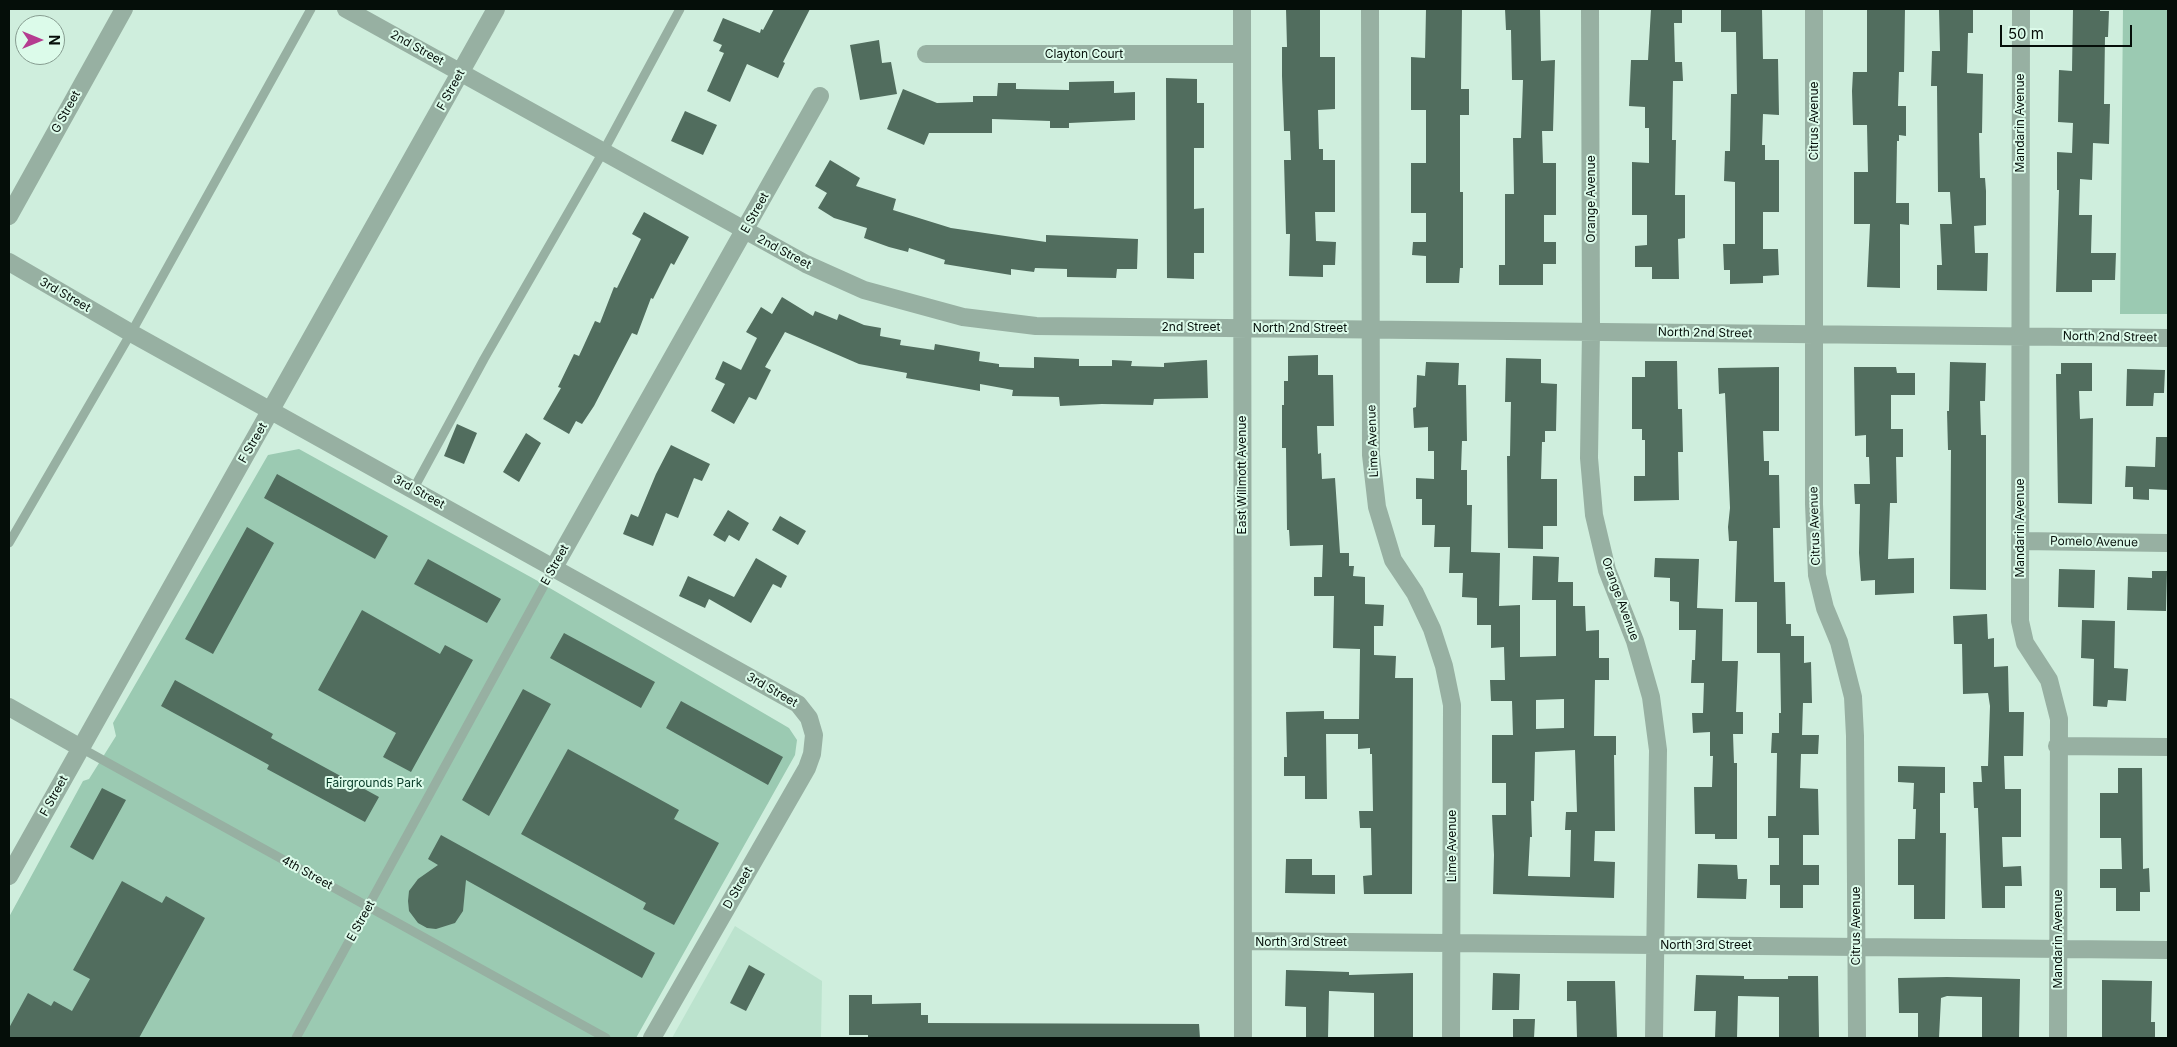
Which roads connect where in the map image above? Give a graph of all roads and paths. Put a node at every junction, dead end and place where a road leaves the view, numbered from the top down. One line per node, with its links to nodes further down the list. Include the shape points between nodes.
1 (124, 9): 16 (street, G Street)
2 (311, 9): 22 (lane)
3 (346, 9): 13 (street, 2nd Street)
4 (496, 9): 13 (street, F Street)
5 (680, 9): 15 (lane)
6 (1242, 9): 12 (street, East Willmott Avenue)
7 (1370, 9): 20 (street, Lime Avenue)
8 (1590, 9): 21 (street, Orange Avenue)
9 (1814, 9): 23 (street, Citrus Avenue)
10 (2021, 9): 24 (street, Mandarin Avenue)
11 (926, 54): 12 (street, Clayton Court)
12 (1242, 54): 19 (street, East Willmott Avenue)
13 (460, 73): 15 (street, 2nd Street); 26 (street, F Street)
14 (820, 96): 17 (street, E Street)
15 (603, 152): 17 (street, 2nd Street); 27 (lane)
16 (9, 216)
17 (745, 231): 19 (street, 2nd Street, via 864,290 963,317 1036,326); 31 (street, E Street)
18 (9, 262): 22 (street, 3rd Street)
19 (1242, 328): 20 (street, North 2nd Street); 39 (street, East Willmott Avenue)
20 (1370, 329): 21 (street, North 2nd Street); 40 (street, Lime Avenue, via 1371,455 1377,507 1393,560 1415,593 1432,629 1452,705)
21 (1591, 331): 23 (street, North 2nd Street); 41 (street, Orange Avenue, via 1589,458 1594,515 1607,570 1635,641 1651,696 1658,750)
22 (130, 333): 26 (street, 3rd Street); 30 (lane)
23 (1814, 334): 24 (street, North 2nd Street); 42 (street, Citrus Avenue, via 1817,574 1853,698 1856,736)
24 (2019, 336): 25 (street, North 2nd Street); 28 (street, Mandarin Avenue)
25 (2168, 338)
26 (272, 411): 27 (street, 3rd Street); 36 (street, F Street)
27 (414, 488): 31 (street, 3rd Street)
28 (2020, 541): 29 (street, Pomelo Avenue); 34 (street, Mandarin Avenue, via 2020,621 2025,643 2049,680 2059,720)
29 (2168, 542)
30 (9, 543)
31 (553, 569): 33 (street, 3rd Street, via 798,704 809,718); 38 (lane, E Street)
32 (9, 707): 36 (street, 4th Street)
33 (814, 735): 47 (street, D Street, via 807,768)
34 (2057, 746): 35 (street); 43 (street, Mandarin Avenue)
35 (2168, 747)
36 (81, 748): 37 (street, F Street); 38 (lane, 4th Street)
37 (9, 876)
38 (368, 907): 45 (lane, E Street); 46 (lane, 4th Street)
39 (1243, 941): 40 (street, North 3rd Street); 48 (street, East Willmott Avenue)
40 (1452, 943): 41 (street, North 3rd Street); 49 (street, Lime Avenue)
41 (1654, 945): 42 (street, North 3rd Street); 50 (street, Orange Avenue)
42 (1856, 946): 43 (street, North 3rd Street); 51 (street, Citrus Avenue)
43 (2057, 948): 44 (street, North 3rd Street); 52 (street, Mandarin Avenue)
44 (2168, 950)
45 (296, 1038)
46 (606, 1038)
47 (652, 1038)
48 (1243, 1038)
49 (1451, 1038)
50 (1654, 1038)
51 (1857, 1038)
52 (2058, 1038)

